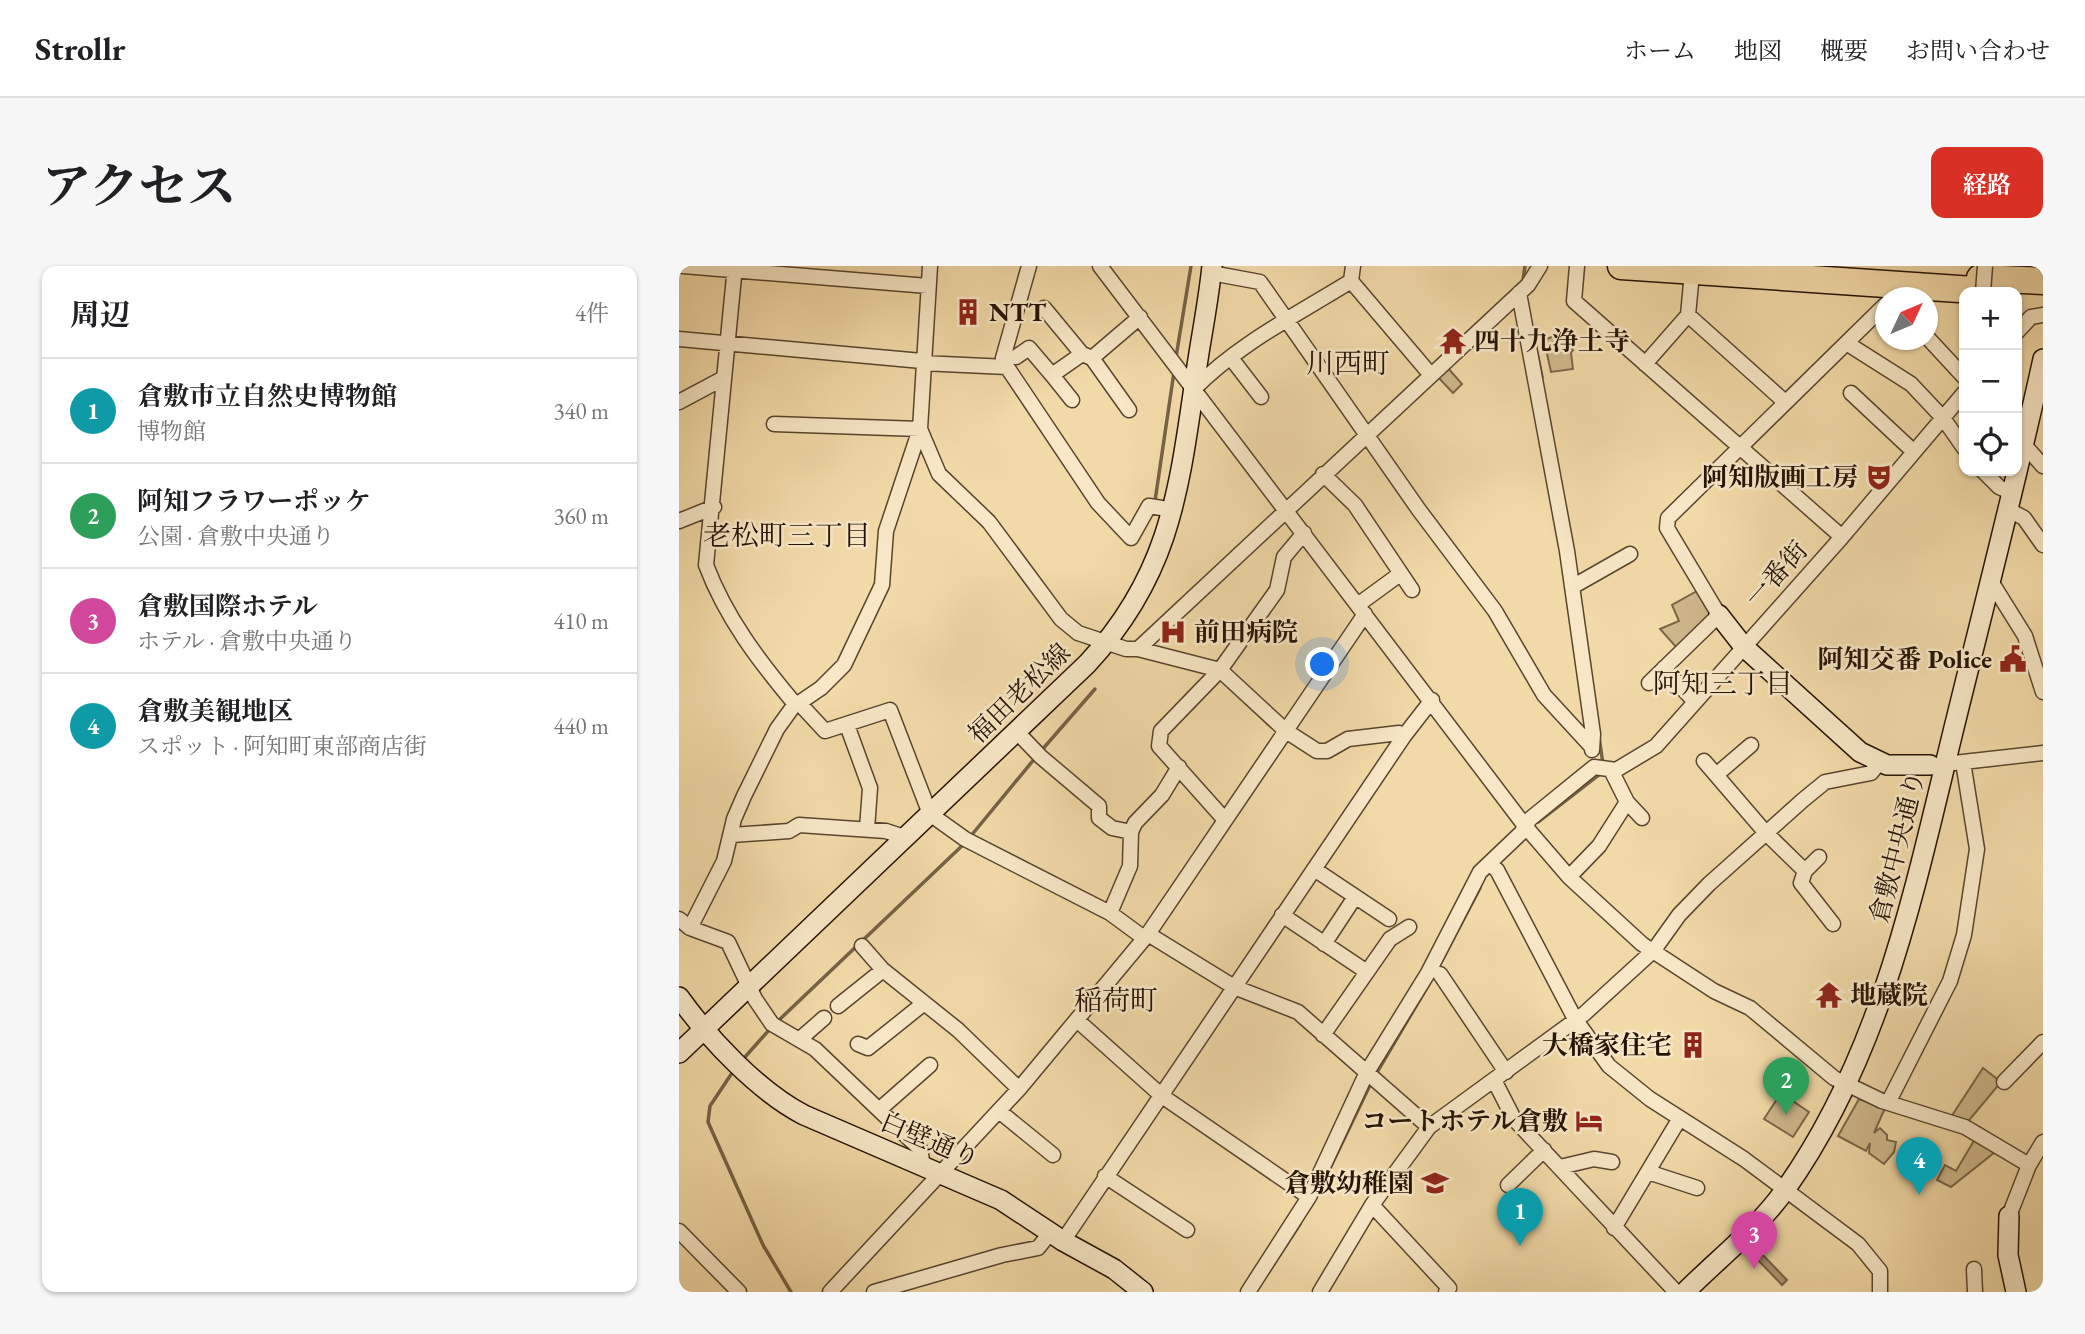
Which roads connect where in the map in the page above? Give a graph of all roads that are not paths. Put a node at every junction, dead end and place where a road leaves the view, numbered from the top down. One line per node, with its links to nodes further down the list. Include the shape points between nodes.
1 (683, 266): 10 (street)
2 (930, 266): 15 (street)
3 (1029, 266): 39 (street, via 1003,358)
4 (1100, 266): 28 (street)
5 (1353, 266): 13 (street)
6 (1540, 266): 19 (street)
7 (1577, 266): 40 (street, via 1574,301)
8 (1621, 266): 12 (highway)
9 (1985, 266): 17 (street, bridge)
10 (735, 268): 15 (street); 32 (street)
11 (1212, 269): 29 (street, via 1260,282); 45 (street, 福田老松線)
12 (1692, 273): 18 (highway); 26 (street)
13 (1351, 281): 29 (street); 42 (street)
14 (2043, 281): 16 (highway, via 1920,273 1899,274)
15 (928, 286): 38 (street)
16 (1881, 287)
17 (1983, 287)
18 (1875, 288)
19 (1523, 290): 42 (street); 77 (street)
20 (1938, 290): 21 (highway)
21 (1959, 291)
22 (2022, 293): 23 (highway)
23 (2043, 294)
24 (1875, 297): 33 (street)
25 (1044, 308): 35 (street)
26 (1688, 315): 40 (street); 51 (street)
27 (2043, 315): 30 (street)
28 (1140, 317): 35 (street); 45 (street)
29 (1288, 320): 36 (street); 56 (street)
30 (2022, 327)
31 (679, 339): 32 (street)
32 (727, 343): 38 (street); 44 (street)
33 (1848, 344): 51 (street); 53 (street, via 1911,384)
34 (1938, 349): 41 (street)
35 (1087, 356): 43 (street); 52 (street)
36 (1231, 358): 45 (street); 47 (street)
37 (2043, 359): 57 (street, 倉敷中央通り)
38 (922, 362): 39 (street); 55 (street)
39 (1012, 362): 43 (street, via 1029,348); 69 (street, via 1098,503 1131,538 1149,506)
40 (1645, 364): 60 (street)
41 (1959, 372)
42 (1430, 374): 56 (street)
43 (1052, 375): 49 (street)
44 (722, 379): 50 (street); 67 (street)
45 (1193, 389): 68 (street); 69 (street, 福田老松線)
46 (1851, 393): 61 (street)
47 (1261, 397)
48 (1959, 399): 53 (street, 一番街)
49 (1072, 400)
50 (679, 402)
51 (1786, 402): 60 (street)
52 (1129, 410)
53 (1943, 418): 58 (street); 61 (street, 一番街)
54 (774, 424): 55 (street)
55 (920, 429): 81 (street, via 939,474 989,522 1061,619 1078,634); 90 (street, via 888,522 884,577 877,597 844,665)
56 (1366, 433): 63 (street); 95 (street, via 1495,611 1544,695)
57 (2022, 433)
58 (1959, 441)
59 (2022, 442): 62 (street)
60 (1739, 447): 72 (street); 80 (street, via 1667,523)
61 (1915, 452): 72 (street, 一番街)
62 (2043, 466)
63 (1323, 474): 68 (street); 75 (street, via 1355,505)
64 (1988, 476): 66 (street)
65 (2015, 476): 66 (street, 倉敷中央通り)
66 (2011, 501): 73 (street); 76 (street, 倉敷中央通り)
67 (714, 507): 70 (street); 90 (street, via 706,565 717,593 761,665)
68 (1285, 509): 71 (street); 83 (street)
69 (1174, 510): 81 (street, 福田老松線, via 1141,592)
70 (679, 520)
71 (1304, 533): 79 (street); 85 (street, via 1284,557 1277,590)
72 (1842, 537): 82 (street, 一番街)
73 (2043, 545)
74 (1630, 554): 77 (street)
75 (1401, 574): 78 (street); 79 (street)
76 (1992, 583): 87 (street, via 2025,636); 100 (street, 倉敷中央通り)
77 (1575, 585): 95 (street, via 1593,734)
78 (1412, 590)
79 (1362, 609): 88 (street); 92 (street)
80 (1719, 615): 82 (street); 84 (street)
81 (1107, 643): 83 (street); 93 (street, 福田老松線)
82 (1744, 647): 89 (street, 一番街); 99 (street, via 1860,752)
83 (1138, 649): 85 (street)
84 (1664, 668): 86 (street); 89 (street)
85 (1220, 670): 92 (street); 101 (street, via 1161,731 1159,746)
86 (1649, 683)
87 (2043, 692)
88 (1432, 700): 94 (street); 108 (street)
89 (1695, 702): 102 (street, 一番街, via 1656,746 1616,770)
90 (797, 704): 91 (street, via 825,731); 112 (street, via 777,729 744,796)
91 (847, 725): 105 (street, via 890,710); 109 (street, via 870,788)
92 (1286, 731): 94 (street, via 1317,751 1327,751 1348,739); 107 (street)
93 (1017, 732): 105 (street, 福田老松線); 110 (street, via 1099,806 1099,818 1112,828)
94 (1404, 736): 116 (street)
95 (1590, 745): 102 (street)
96 (1751, 745): 103 (street)
97 (2043, 753): 100 (street)
98 (1704, 761): 103 (street)
99 (1879, 763): 100 (street); 111 (street, via 1871,773 1825,782)
100 (1946, 764): 151 (street, 倉敷中央通り, via 1887,988); 154 (street, via 1977,849 1964,935 1950,981)
101 (1179, 767): 107 (street); 110 (street)
102 (1602, 768): 104 (street); 108 (street, 一番街)
103 (1716, 775): 111 (street)
104 (1627, 802): 106 (street); 118 (street, via 1598,846)
105 (930, 814): 113 (street, 福田老松線); 120 (street, via 967,840)
106 (1642, 818)
107 (1225, 820): 126 (street)
108 (1525, 827): 115 (street, 一番街); 118 (street)
109 (867, 829): 112 (street, via 799,825 789,831); 113 (street)
110 (1131, 832): 120 (street, via 1130,866)
111 (1765, 832): 117 (street); 129 (street, via 1679,915)
112 (732, 835): 123 (street, via 724,861)
113 (904, 837): 133 (street, 福田老松線)
114 (1819, 857): 117 (street)
115 (1489, 864): 139 (street, via 1497,870); 148 (street, 一番街, via 1480,872)
116 (1314, 869): 119 (street); 121 (street)
117 (1805, 871): 124 (street, via 1801,883)
118 (1570, 877): 129 (street, via 1622,928)
119 (1356, 897): 122 (street); 127 (street)
120 (1109, 913): 126 (street)
121 (1282, 915): 127 (street); 134 (street)
122 (1389, 919)
123 (685, 923): 133 (street, via 728,942)
124 (1833, 924)
125 (1409, 927): 131 (street, via 1390,939)
126 (1146, 936): 134 (street); 140 (street)
127 (1324, 943): 131 (street)
128 (862, 946): 130 (street)
129 (1654, 950): 139 (street); 151 (street, via 1750,1009)
130 (883, 970): 136 (street); 137 (street)
131 (1367, 972): 142 (street)
132 (1440, 974): 149 (street)
133 (748, 986): 141 (street, 福田老松線); 143 (street, via 775,1025)
134 (1234, 987): 142 (street, via 1298,1012); 153 (street)
135 (679, 997): 141 (street, 白壁通り)
136 (922, 1004): 145 (street, via 868,1048); 152 (street, via 958,1030)
137 (838, 1006)
138 (824, 1018): 143 (street)
139 (1575, 1019): 149 (street); 157 (street, via 1609,1066)
140 (1078, 1021): 152 (street); 153 (street)
141 (705, 1027): 146 (street, 福田老松線); 164 (street, 白壁通り, via 778,1100)
142 (1323, 1035): 148 (street)
143 (800, 1039): 155 (street)
144 (2043, 1042): 150 (street)
145 (858, 1044)
146 (679, 1054)
147 (930, 1065): 155 (street)
148 (1371, 1076): 158 (street); 172 (street, 一番街)
149 (1500, 1076): 158 (street); 160 (street, via 1514,1119)
150 (2004, 1082)
151 (1848, 1086): 154 (street); 171 (street, 倉敷中央通り)
152 (1019, 1089): 156 (street)
153 (1162, 1096): 168 (street); 172 (street)
154 (1888, 1103): 163 (street, via 1965,1127)
155 (880, 1110): 164 (street, via 920,1149)
156 (999, 1111): 161 (street); 167 (street)
157 (1681, 1118): 166 (street); 171 (street)
158 (1429, 1126): 173 (street)
159 (2043, 1142): 163 (street)
160 (1544, 1150): 165 (street); 169 (street)
161 (1053, 1155)
162 (1612, 1162): 165 (street, via 1594,1159)
163 (2029, 1165): 174 (street)
164 (923, 1166): 167 (street, 白壁通り)
165 (1560, 1167): 175 (street)
166 (1648, 1172): 170 (street); 175 (street)
167 (943, 1174): 178 (street, 白壁通り, via 1001,1200); 182 (street)
168 (1105, 1176): 176 (street); 178 (street)
169 (1508, 1185)
170 (1697, 1188)
171 (1786, 1189): 188 (street, 倉敷中央通り); 189 (street, via 1871,1257 1880,1271)
172 (1310, 1196): 184 (street, 一番街)
173 (1372, 1205): 185 (street); 186 (street, via 1449,1288)
174 (2009, 1216): 191 (street, via 2008,1255)
175 (1614, 1228): 187 (street)
176 (1187, 1230)
177 (679, 1231): 181 (street)
178 (1056, 1237): 180 (street, via 1038,1248); 183 (street, 白壁通り, via 1114,1269)
179 (1974, 1269): 190 (street)
180 (885, 1291)
181 (739, 1292)
182 (830, 1292)
183 (1143, 1292)
184 (1248, 1292)
185 (1320, 1292)
186 (1445, 1292)
187 (1677, 1292)
188 (1685, 1292)
189 (1881, 1292)
190 (1975, 1292)
191 (2016, 1292)

